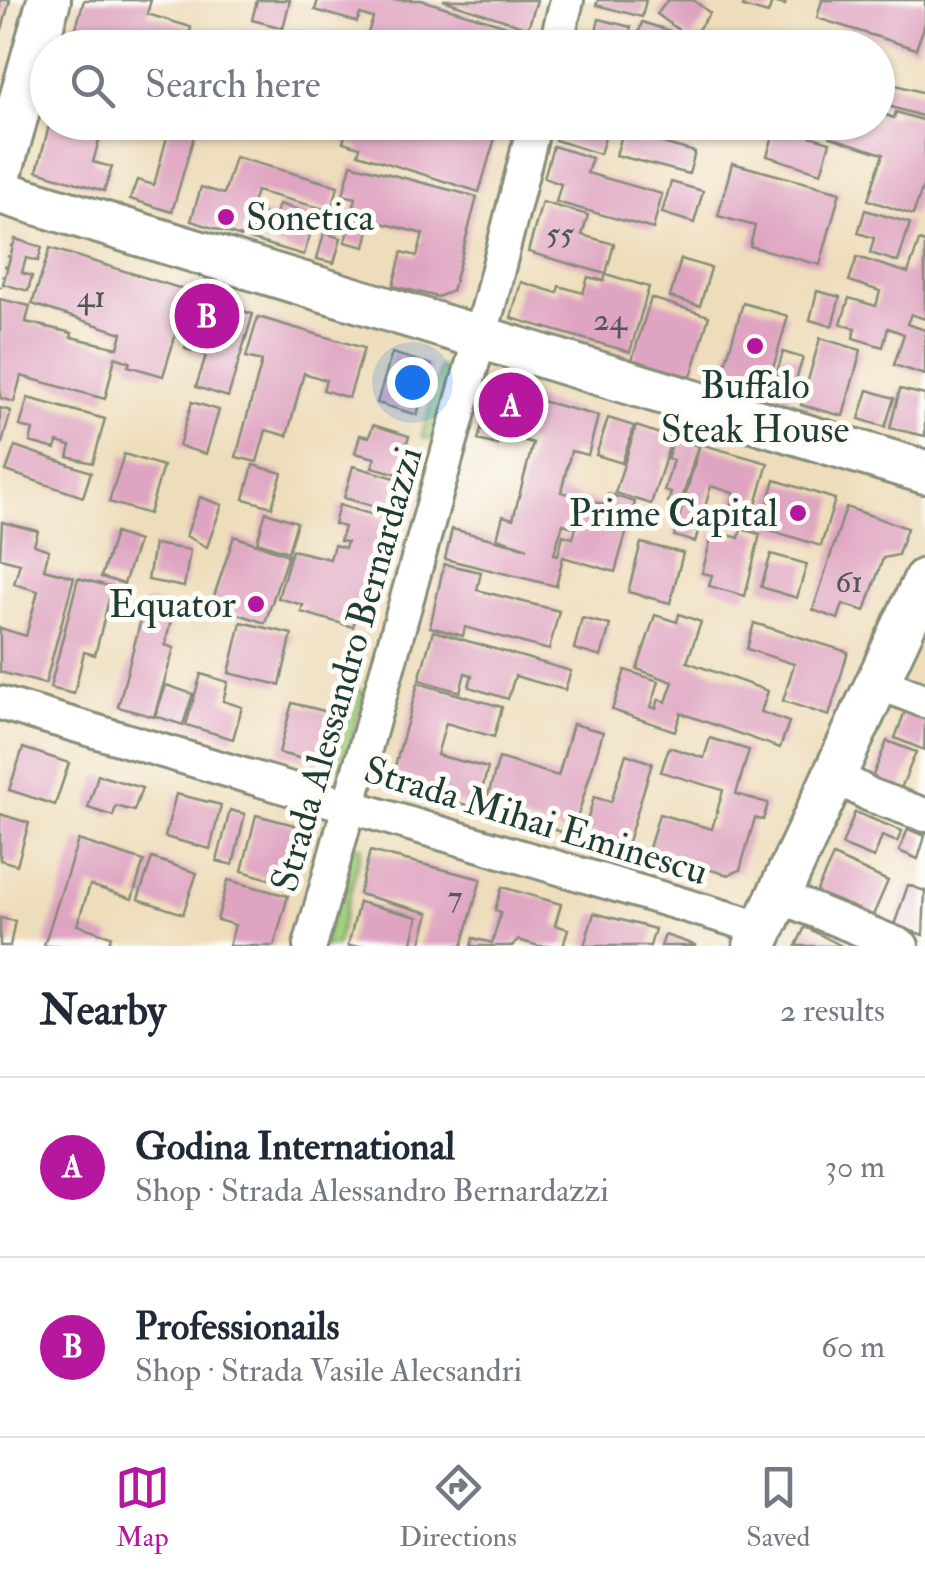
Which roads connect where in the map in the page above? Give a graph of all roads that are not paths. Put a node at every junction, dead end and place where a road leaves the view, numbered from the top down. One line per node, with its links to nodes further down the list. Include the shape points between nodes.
1 (48, 0): 3 (main road)
2 (567, 0): 4 (street)
3 (40, 30)
4 (559, 30)
5 (30, 65): 7 (main road)
6 (530, 140): 9 (street, Strada Alessandro Bernardazzi)
7 (0, 174)
8 (0, 192): 9 (main road)
9 (480, 336): 10 (main road); 16 (street, Strada Alessandro Bernardazzi)
10 (925, 472)
11 (925, 580): 12 (main road)
12 (876, 682): 13 (street); 15 (main road)
13 (925, 701)
14 (0, 704): 16 (street, Strada Mihai Eminescu)
15 (832, 774): 17 (street); 18 (main road)
16 (349, 806): 18 (street, Strada Mihai Eminescu); 19 (street, Strada Alessandro Bernardazzi)
17 (925, 815)
18 (764, 923): 20 (street, Strada Mihai Eminescu)
19 (310, 946)
20 (902, 946)

